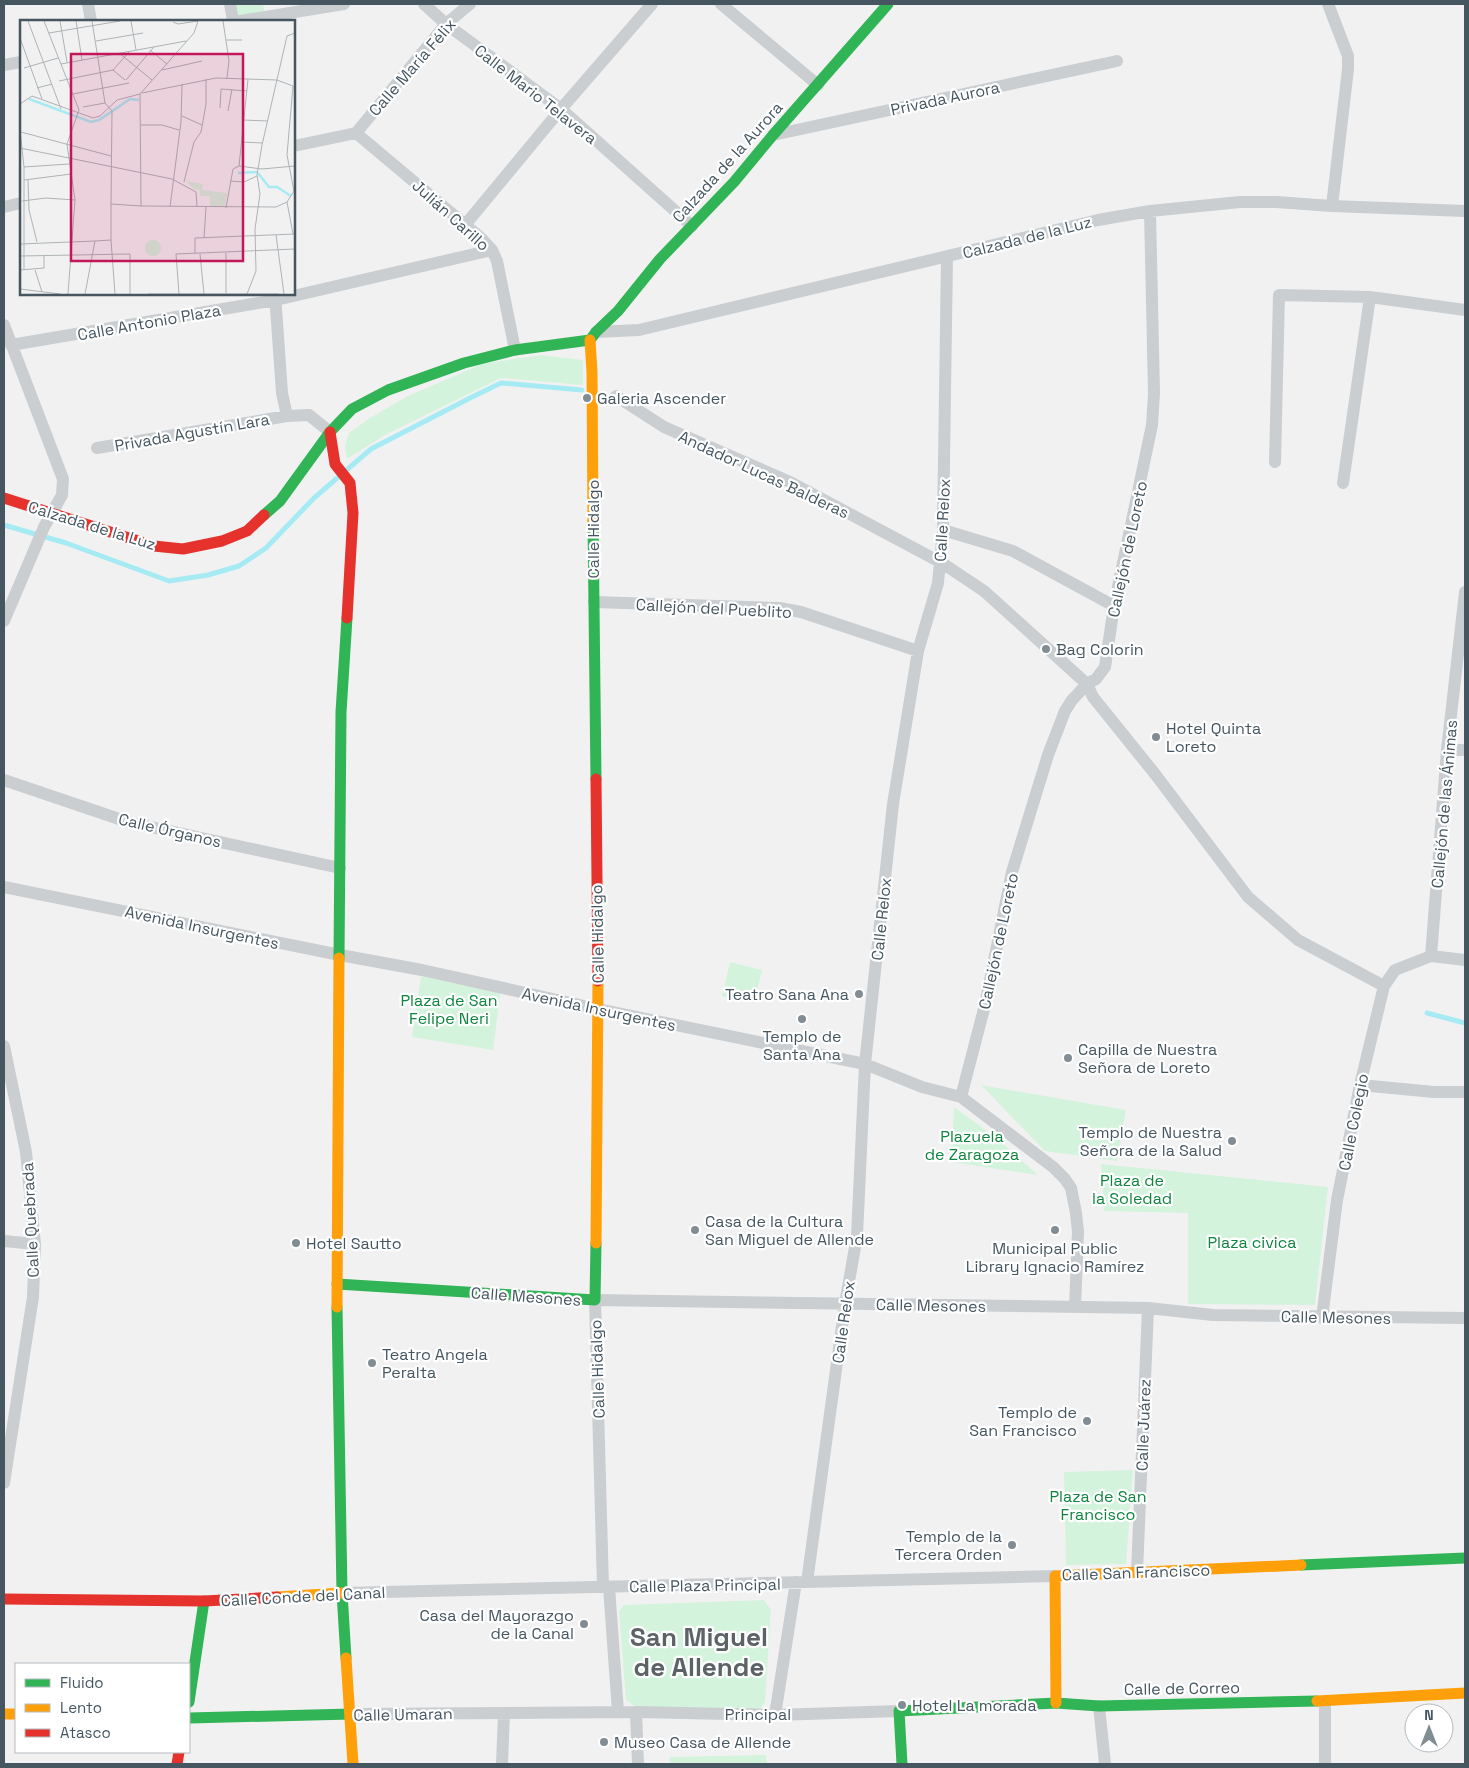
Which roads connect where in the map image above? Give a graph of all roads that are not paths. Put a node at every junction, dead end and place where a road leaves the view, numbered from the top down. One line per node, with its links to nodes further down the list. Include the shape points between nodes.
1 (88, 4): 10 (street)
2 (230, 4): 11 (street)
3 (344, 4): 12 (street)
4 (424, 4): 13 (street, Calle Mario Telavera)
5 (470, 4): 13 (street, Calle María Félix)
6 (652, 4): 18 (street)
7 (721, 4): 17 (street)
8 (888, 4): 17 (main road, Calzada de la Aurora)
9 (1328, 4): 23 (street, via 1348,56)
10 (91, 20)
11 (233, 20)
12 (246, 20)
13 (446, 24): 18 (street, Calle Mario Telavera); 19 (street, Calle María Félix)
14 (1117, 61): 20 (street, Privada Aurora)
15 (20, 62): 16 (street)
16 (4, 65)
17 (818, 85): 20 (main road, Calzada de la Aurora)
18 (561, 109): 27 (street); 28 (street, Calle Mario Telavera)
19 (356, 133): 21 (street); 27 (street, Julián Carillo)
20 (773, 135): 28 (main road, Calzada de la Aurora)
21 (295, 146)
22 (20, 203): 24 (street)
23 (1332, 206): 25 (street, Calzada de la Luz, via 1240,202); 26 (street, Calzada de la Luz)
24 (4, 207)
25 (1150, 211): 30 (street, Calzada de la Luz, via 1098,220); 51 (street, Callejón de Loreto, via 1152,425)
26 (1465, 211)
27 (465, 225): 29 (street, Julián Carillo)
28 (692, 226): 36 (main road, Calzada de la Aurora)
29 (492, 250): 31 (street, Calle Antonio Plaza); 38 (street, Julián Carillo, via 502,278)
30 (947, 257): 36 (street, Calzada de la Luz, via 639,330); 47 (street, Calle Relox)
31 (295, 293)
32 (275, 297): 37 (street, Calle Antonio Plaza); 40 (street, via 282,393)
33 (1370, 298): 34 (street); 43 (street, via 1279,295); 44 (street)
34 (1465, 310)
35 (4, 325): 37 (street)
36 (593, 336): 38 (main road, Calzada de la Luz); 50 (main road, Calle Hidalgo)
37 (12, 345): 46 (street, via 63,479 62,495)
38 (515, 350): 41 (main road, Calzada de la Luz, via 464,363 388,390 352,409)
39 (616, 396): 48 (street, Andador Lucas Balderas, via 664,427 790,482)
40 (287, 416): 41 (street, Privada Agustín Lara, via 309,415); 42 (street, Privada Agustín Lara)
41 (330, 432): 46 (main road, Calzada de la Luz, via 280,501 247,531 222,541 183,549 154,546); 58 (main road, via 334,464 350,483 353,513 341,712)
42 (97, 448)
43 (1275, 462)
44 (1343, 482)
45 (4, 498): 46 (main road, Calzada de la Luz)
46 (52, 514): 52 (street)
47 (943, 530): 48 (street, Calle Relox); 51 (street, via 1013,551)
48 (941, 563): 53 (street, Calle Relox); 54 (street, Andador Lucas Balderas, via 984,591)
49 (1465, 592): 55 (street, Callejón de las Ánimas)
50 (594, 602): 53 (street, Callejón del Pueblito, via 779,608 801,612); 64 (main road, Calle Hidalgo)
51 (1114, 606): 54 (street, Callejón de Loreto, via 1105,667 1096,679)
52 (4, 621)
53 (918, 651): 66 (street, Calle Relox, via 893,804)
54 (1086, 684): 63 (street, Andador Lucas Balderas, via 1248,897 1298,940); 69 (street, Callejón de Loreto, via 1065,711 1012,872 985,1005)
55 (1447, 750): 56 (street); 61 (street, Callejón de las Ánimas)
56 (1465, 750)
57 (4, 780): 58 (street, Calle Órganos, via 128,822)
58 (340, 868): 60 (main road)
59 (4, 887): 60 (street, Avenida Insurgentes)
60 (340, 955): 64 (street, Avenida Insurgentes); 72 (main road)
61 (1431, 956): 62 (street); 63 (street, Calle Colegio, via 1395,970)
62 (1465, 960)
63 (1384, 986): 67 (street, Calle Colegio)
64 (598, 1009): 66 (street, Avenida Insurgentes); 73 (main road, Calle Hidalgo)
65 (4, 1046): 71 (street, Calle Quebrada, via 26,1152)
66 (865, 1064): 69 (street, Avenida Insurgentes, via 922,1087); 74 (street, Calle Relox, via 857,1236)
67 (1360, 1085): 68 (street); 77 (street, Calle Colegio, via 1338,1200)
68 (1465, 1092)
69 (961, 1096): 75 (street, Avenida Insurgentes, via 1052,1166 1071,1188 1078,1232)
70 (4, 1241): 71 (street)
71 (35, 1244): 79 (street, Calle Quebrada, via 33,1297)
72 (338, 1284): 73 (main road, Calle Mesones); 85 (main road)
73 (595, 1300): 74 (street, Calle Mesones); 84 (street, Calle Hidalgo)
74 (845, 1304): 75 (street, Calle Mesones); 83 (street, Calle Relox)
75 (1075, 1307): 76 (street, Calle Mesones)
76 (1148, 1308): 77 (street, Calle Mesones, via 1213,1315); 81 (street, Calle Juárez)
77 (1322, 1318): 78 (street, Calle Mesones)
78 (1465, 1318)
79 (4, 1483)
80 (1465, 1558): 81 (main road, Calle San Francisco)
81 (1137, 1572): 82 (main road, Calle San Francisco)
82 (1055, 1576): 83 (street, Calle San Francisco); 91 (main road)
83 (802, 1582): 84 (street, Calle Plaza Principal); 98 (street, Calle Relox)
84 (606, 1587): 85 (street, Calle Conde del Canal); 94 (street, Calle Hidalgo)
85 (342, 1593): 87 (main road, Calle Conde del Canal); 97 (main road)
86 (4, 1600): 87 (main road, Calle Conde del Canal)
87 (204, 1602): 89 (main road)
88 (1465, 1693): 90 (main road, Calle de Correo)
89 (190, 1695)
90 (1325, 1701): 92 (main road, Calle de Correo); 105 (street)
91 (1056, 1703): 92 (main road, Calle de Correo); 93 (main road, Calle de Correo)
92 (1100, 1706): 104 (street)
93 (899, 1711): 98 (street, Principal); 103 (main road)
94 (618, 1712): 95 (street, Principal); 96 (street, Calle Umaran)
95 (636, 1712): 98 (street, Principal); 102 (street)
96 (504, 1713): 97 (street, Calle Umaran); 101 (street)
97 (351, 1714): 99 (main road, Calle Umaran); 100 (main road)
98 (775, 1715)
99 (190, 1718)
100 (354, 1764)
101 (502, 1764)
102 (638, 1764)
103 (902, 1764)
104 (1105, 1764)
105 (1326, 1764)

